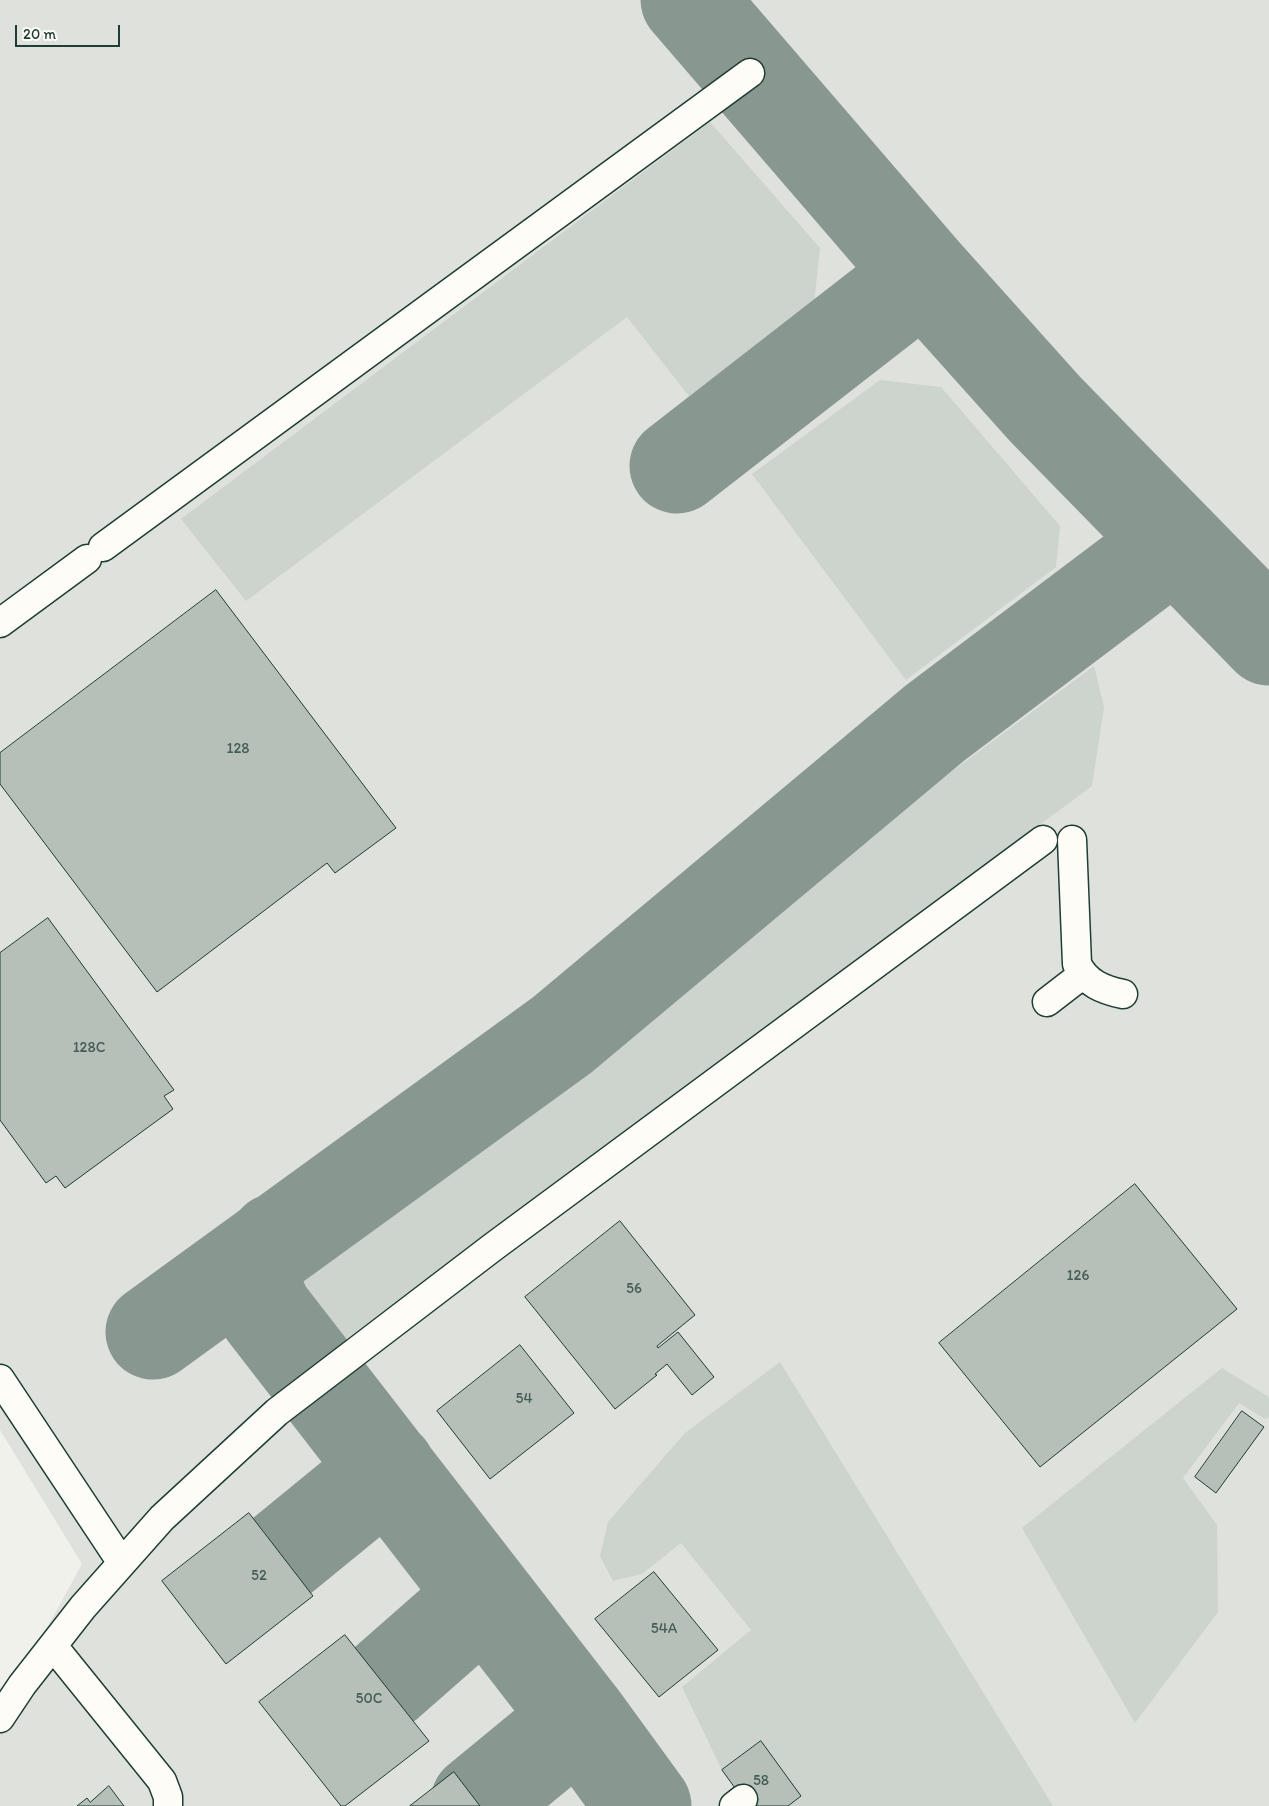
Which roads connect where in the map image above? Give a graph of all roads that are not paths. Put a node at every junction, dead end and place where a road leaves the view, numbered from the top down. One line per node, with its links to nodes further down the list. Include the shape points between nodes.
1 (750, 72): 2 (lane)
2 (0, 623)
3 (1043, 840): 9 (lane, via 493,1247 277,1412 162,1518)
4 (1072, 840): 5 (lane, via 1075,953)
5 (1082, 975): 6 (lane, via 1108,991); 7 (lane)
6 (1123, 994)
7 (1047, 1002)
8 (0, 1379): 9 (lane)
9 (122, 1563): 10 (lane)
10 (53, 1646): 11 (lane); 12 (lane, via 162,1782)
11 (0, 1718)
12 (168, 1806)

